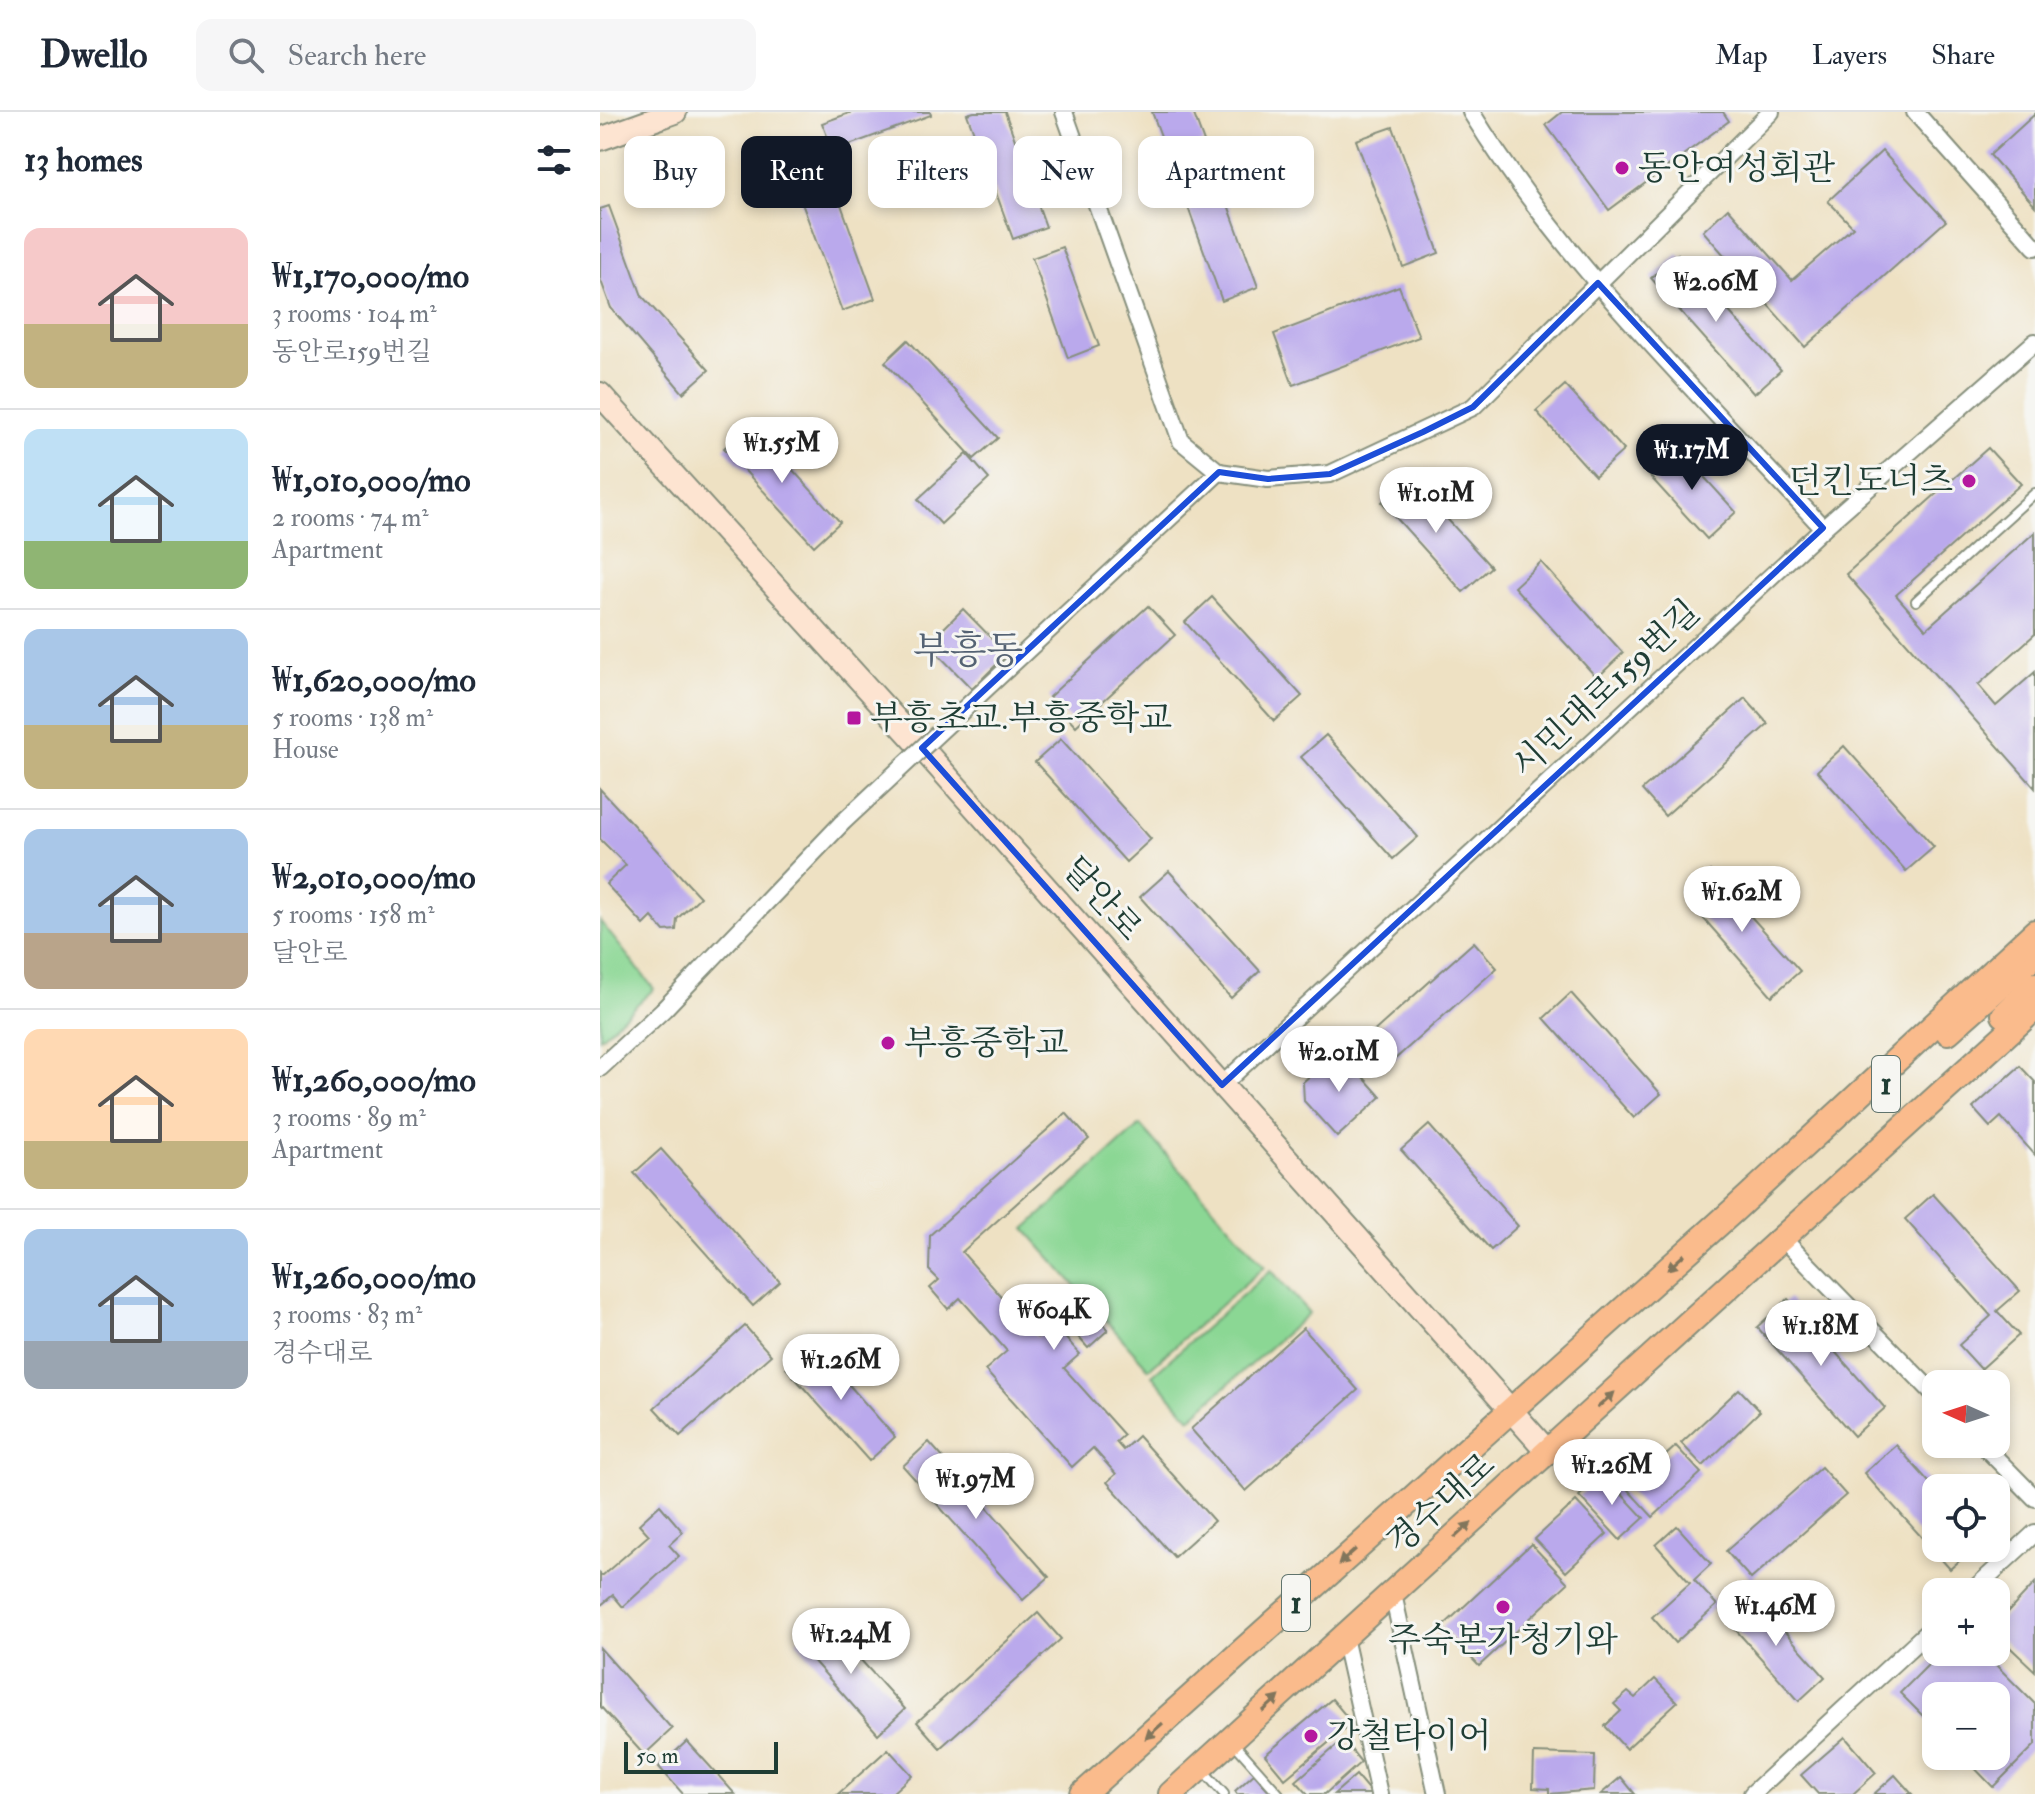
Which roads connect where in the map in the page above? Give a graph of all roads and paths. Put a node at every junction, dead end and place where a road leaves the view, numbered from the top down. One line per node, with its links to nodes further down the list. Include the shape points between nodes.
1 (675, 112): 6 (street)
2 (1064, 112): 11 (street, via 1181,441)
3 (1471, 112): 8 (street, via 1510,175 1565,249)
4 (1771, 112): 8 (street)
5 (1915, 112): 7 (street)
6 (600, 139)
7 (2035, 247)
8 (1598, 283): 11 (street, via 1473,407 1423,432 1330,474 1268,479); 13 (street)
9 (2035, 342): 13 (street, 시민대로159번길)
10 (600, 394): 20 (street, 달안로)
11 (1219, 472): 19 (street, bridge, via 842,823 664,1009)
12 (2035, 493): 14 (lane)
13 (1823, 528): 20 (street, 시민대로159번길)
14 (1916, 601)
15 (2035, 932): 22 (main road, 경수대로)
16 (2035, 955): 22 (main road, 경수대로 / 1)
17 (2035, 985): 21 (main road, 경수대로 / 1)
18 (2035, 1008): 21 (main road, 경수대로)
19 (600, 1068)
20 (1222, 1085): 25 (street, 달안로)
21 (1828, 1198): 23 (main road, 경수대로 / 1)
22 (1734, 1210): 25 (main road, 경수대로 / 1, one-way to 25)
23 (1783, 1239): 24 (street); 26 (main road, 경수대로 / 1, one-way to 23)
24 (1922, 1382)
25 (1509, 1411): 26 (street, 달안로); 36 (main road, 경수대로 / 1, one-way to 36)
26 (1548, 1452): 31 (main road, 경수대로 / 1, one-way to 26)
27 (1996, 1458): 28 (street)
28 (2035, 1498)
29 (2035, 1533): 30 (street)
30 (1986, 1578)
31 (1393, 1594): 32 (main road, 경수대로 / 1); 41 (street)
32 (1344, 1637): 34 (main road, 경수대로 / 1, one-way to 32); 40 (street)
33 (1922, 1637): 42 (street)
34 (1231, 1740): 35 (main road, 경수대로 / 1); 39 (lane)
35 (1200, 1768): 37 (main road, 경수대로 / 1); 38 (lane)
36 (1083, 1794)
37 (1171, 1794)
38 (1224, 1794)
39 (1279, 1794)
40 (1379, 1794)
41 (1437, 1794)
42 (1752, 1794)

